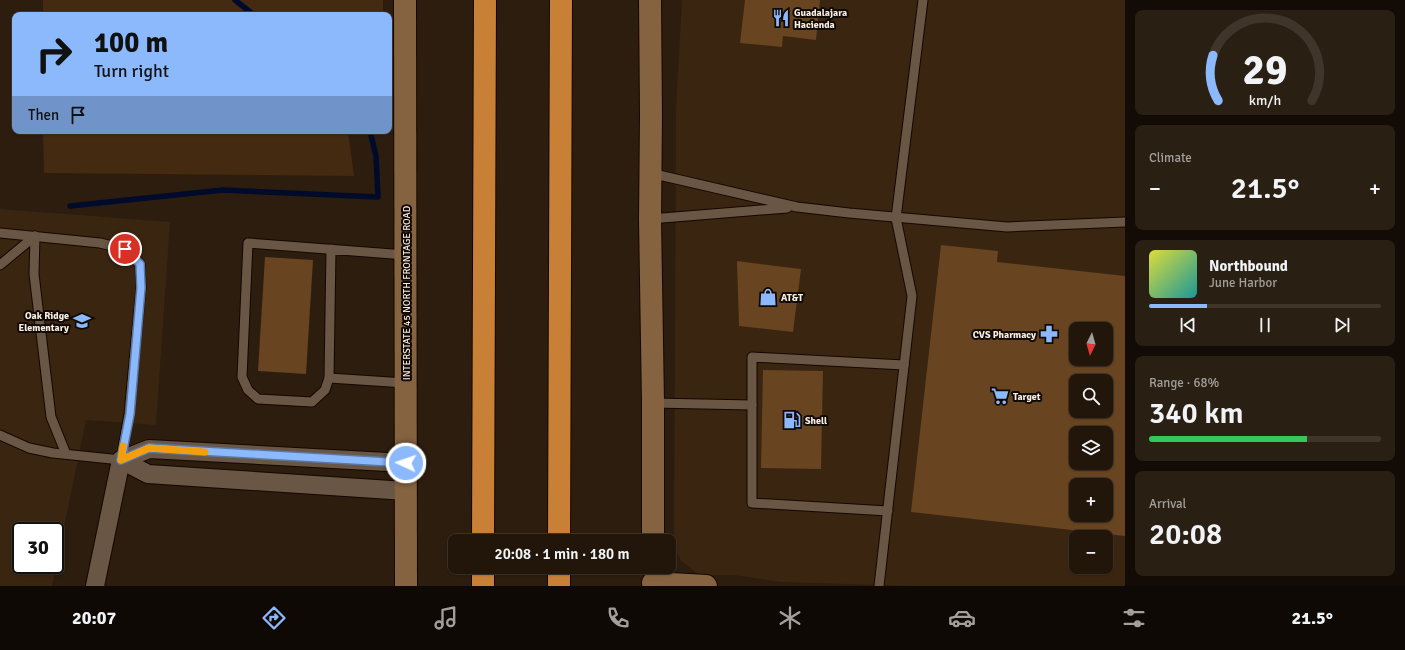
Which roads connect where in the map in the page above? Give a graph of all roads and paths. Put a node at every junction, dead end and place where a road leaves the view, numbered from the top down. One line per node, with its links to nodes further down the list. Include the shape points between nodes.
1 (400, 0): 8 (main road)
2 (405, 0): 8 (main road, INTERSTATE 45 NORTH FRONTAGE ROAD)
3 (485, 0): 31 (highway)
4 (561, 0): 32 (highway)
5 (650, 0): 9 (main road)
6 (666, 0): 9 (main road)
7 (923, 0): 12 (lane)
8 (405, 21): 18 (main road, INTERSTATE 45 NORTH FRONTAGE ROAD)
9 (651, 115): 10 (main road)
10 (650, 173): 11 (lane); 13 (main road)
11 (797, 207): 12 (lane); 13 (lane)
12 (896, 218): 14 (lane, via 1007,227); 20 (lane, via 912,296)
13 (650, 219): 23 (main road)
14 (1125, 222)
15 (0, 233): 16 (lane)
16 (35, 236): 19 (lane); 26 (lane, via 34,274 50,410); 27 (lane, via 100,243 125,249 140,264 141,288 130,414)
17 (331, 250): 18 (lane); 21 (lane); 21 (lane, via 248,243 242,376 248,390 258,399 312,402 325,390)
18 (406, 255): 22 (main road, INTERSTATE 45 NORTH FRONTAGE ROAD)
19 (0, 265)
20 (904, 365): 24 (lane, via 752,357); 30 (lane)
21 (329, 378): 22 (lane)
22 (406, 383): 28 (main road, INTERSTATE 45 NORTH FRONTAGE ROAD)
23 (652, 403): 24 (lane); 33 (main road)
24 (752, 405): 30 (lane, via 752,504)
25 (0, 435): 26 (lane, via 30,448)
26 (66, 454): 27 (lane)
27 (121, 460): 28 (street, via 149,448); 29 (street, via 148,474); 37 (street)
28 (406, 463): 29 (main road, INTERSTATE 45 NORTH FRONTAGE ROAD)
29 (406, 491): 38 (main road, INTERSTATE 45 NORTH FRONTAGE ROAD)
30 (888, 511): 42 (lane)
31 (483, 534)
32 (559, 534)
33 (653, 534)
34 (483, 574): 39 (highway)
35 (559, 574): 40 (highway)
36 (653, 579): 41 (main road)
37 (95, 586)
38 (406, 586)
39 (482, 586)
40 (559, 586)
41 (706, 586)
42 (879, 586)

